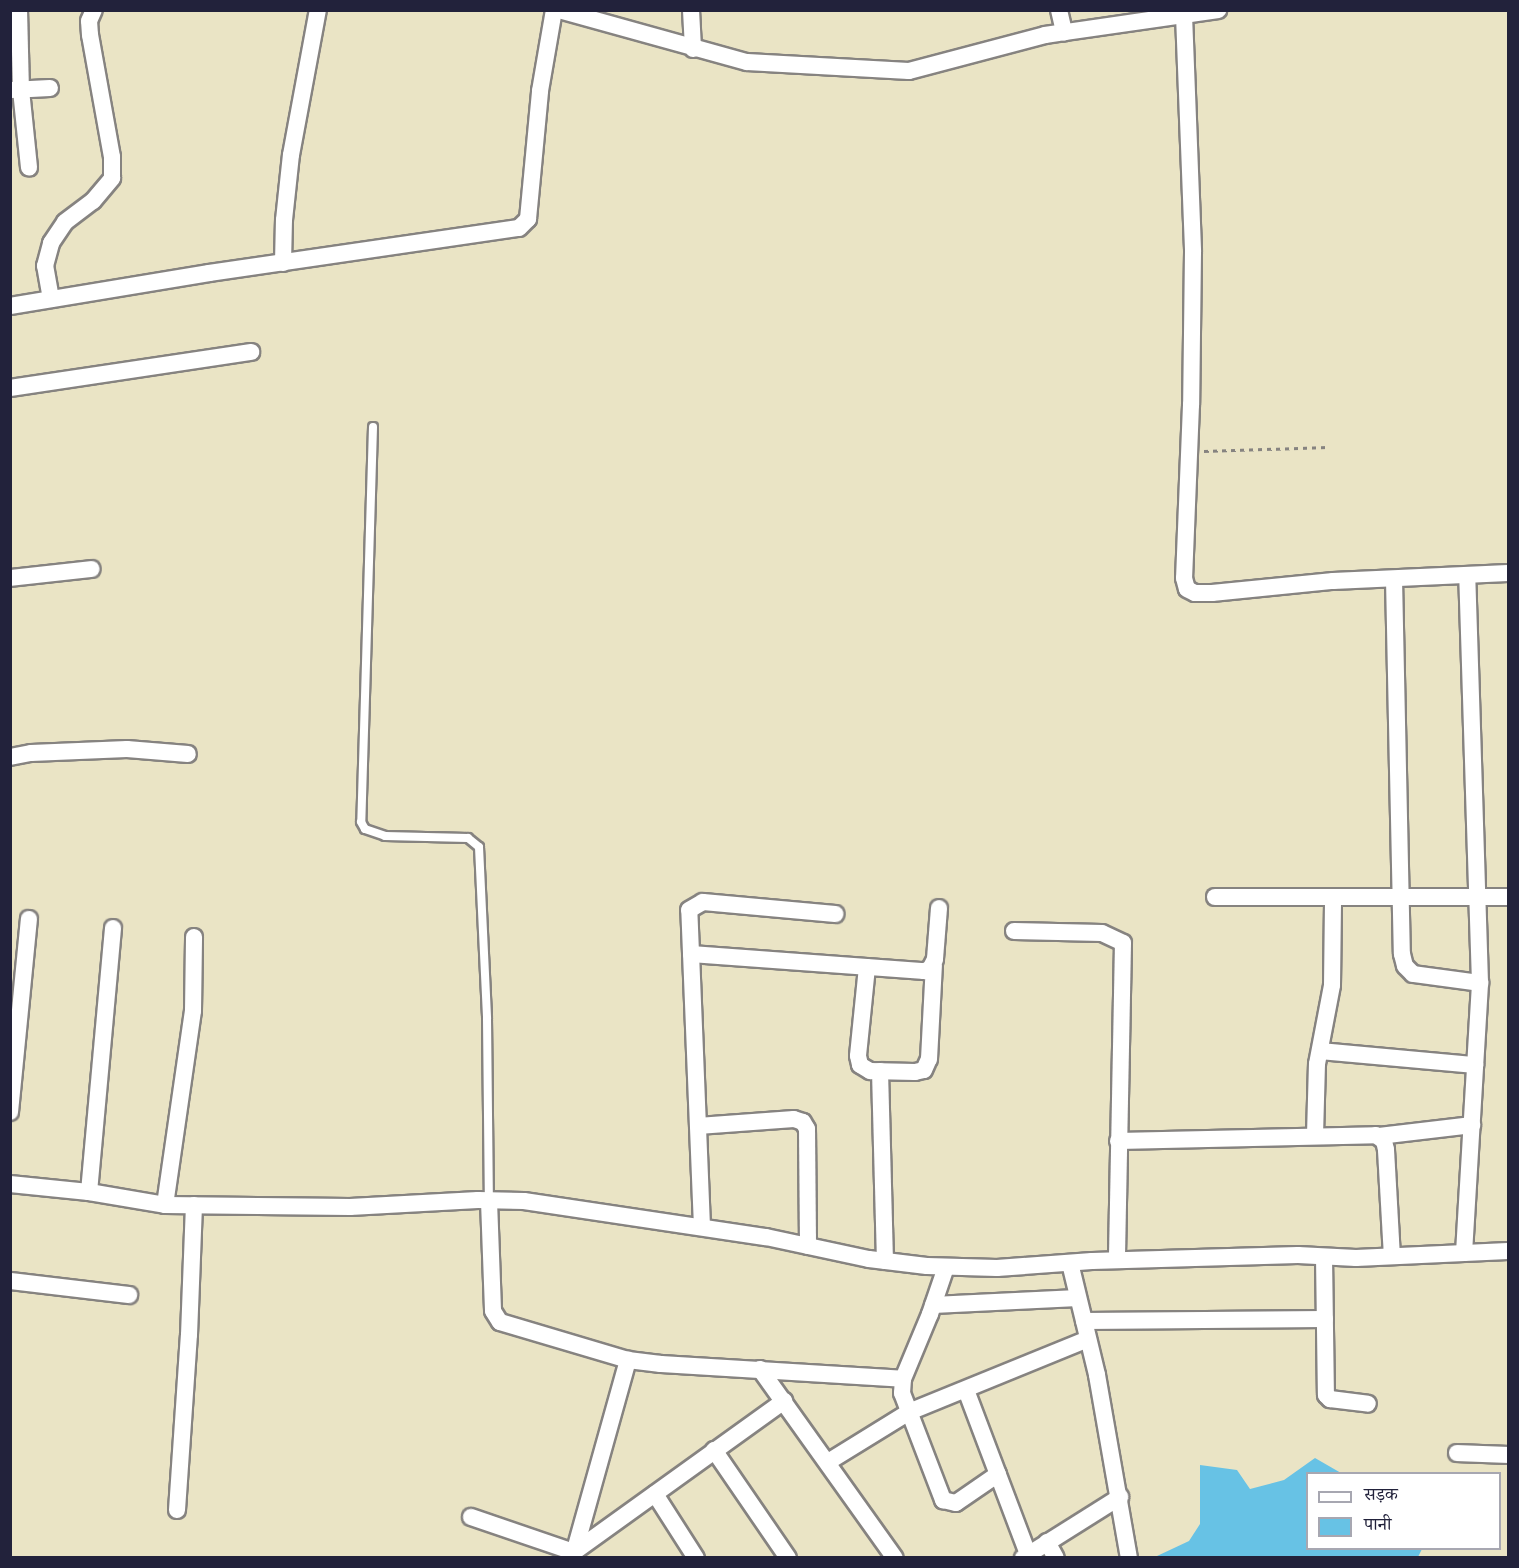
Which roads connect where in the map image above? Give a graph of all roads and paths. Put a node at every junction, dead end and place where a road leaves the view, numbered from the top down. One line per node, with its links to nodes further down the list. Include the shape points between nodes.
1 (19, 10): 13 (street)
2 (94, 10): 16 (street, via 89,21 90,35 112,157 112,178 93,201 65,222 51,243 45,266)
3 (318, 10): 15 (street, via 287,188)
4 (554, 10): 15 (street, via 540,91 528,219 524,225 507,231)
5 (558, 10): 11 (street)
6 (691, 10): 11 (street)
7 (1059, 10): 10 (street)
8 (1218, 10): 9 (street)
9 (1184, 15): 10 (street); 22 (street, via 1193,252)
10 (1064, 32): 11 (street, via 909,71 747,62)
11 (693, 49)
12 (50, 88): 13 (street)
13 (16, 90): 14 (street)
14 (29, 168)
15 (283, 263): 16 (street)
16 (51, 299): 17 (street)
17 (10, 306)
18 (251, 352): 19 (street)
19 (10, 388)
20 (373, 427): 57 (lane, via 361,822 365,829 385,836 468,838 479,847 487,1019)
21 (1328, 447): 22 (path)
22 (1189, 452): 27 (street, via 1184,578 1190,592)
23 (92, 569): 26 (street)
24 (1509, 573): 25 (street)
25 (1467, 576): 27 (street); 32 (street)
26 (10, 578)
27 (1394, 579): 34 (street)
28 (188, 754): 29 (street, via 128,749)
29 (10, 757)
30 (1508, 894): 32 (street)
31 (1215, 897): 33 (street)
32 (1479, 897): 34 (street); 45 (street)
33 (1333, 898): 34 (street); 46 (street, via 1332,985)
34 (1400, 898): 45 (street, via 1402,954 1408,970 1424,977)
35 (939, 908): 43 (street)
36 (835, 914): 41 (street, via 698,903 689,910)
37 (29, 919): 42 (street)
38 (113, 928): 56 (street)
39 (1014, 931): 54 (street, via 1102,933 1123,943)
40 (194, 937): 58 (street, via 193,1011)
41 (691, 954): 44 (street); 51 (street)
42 (18, 956): 49 (street)
43 (934, 965): 44 (street, via 924,971); 48 (street, via 927,1065 919,1072)
44 (867, 967): 48 (street, via 858,1060 864,1068)
45 (1480, 983): 47 (street)
46 (1320, 1051): 47 (street); 52 (street)
47 (1475, 1065): 50 (street)
48 (880, 1071): 67 (street)
49 (10, 1112)
50 (1472, 1125): 53 (street); 63 (street)
51 (698, 1126): 60 (street); 61 (street, via 794,1119 803,1122 807,1129)
52 (1315, 1135): 53 (street); 54 (street)
53 (1378, 1136): 64 (street, via 1386,1150)
54 (1118, 1142): 66 (street)
55 (10, 1184): 56 (street)
56 (89, 1192): 58 (street)
57 (489, 1201): 59 (street, via 350,1207); 60 (street, via 524,1201); 77 (street, via 493,1311 497,1320)
58 (165, 1205): 59 (street)
59 (194, 1205): 91 (street)
60 (702, 1227): 61 (street)
61 (808, 1246): 67 (street)
62 (1509, 1251): 63 (street)
63 (1464, 1253): 64 (street)
64 (1392, 1256): 65 (street)
65 (1324, 1257): 66 (street); 74 (street)
66 (1117, 1260): 68 (street)
67 (885, 1261): 69 (street)
68 (1070, 1263): 69 (street); 72 (street)
69 (946, 1267): 73 (street)
70 (10, 1281): 71 (street)
71 (129, 1295)
72 (1078, 1298): 73 (street); 75 (street)
73 (933, 1305): 79 (street)
74 (1325, 1319): 75 (street); 82 (street, via 1326,1395 1330,1400)
75 (1084, 1321): 76 (street)
76 (1088, 1339): 80 (street); 90 (street)
77 (628, 1360): 78 (street); 94 (street)
78 (760, 1369): 79 (street); 81 (street)
79 (903, 1379): 83 (street, via 902,1393)
80 (966, 1390): 83 (street); 88 (street)
81 (784, 1401): 84 (street); 87 (street)
82 (1368, 1404)
83 (909, 1412): 87 (street); 88 (street, via 944,1500 956,1503)
84 (714, 1450): 89 (street); 97 (street)
85 (1457, 1453): 86 (street)
86 (1509, 1455)
87 (828, 1462): 98 (street)
88 (998, 1474): 95 (street)
89 (655, 1494): 94 (street); 96 (street)
90 (1120, 1497): 93 (street); 100 (street)
91 (177, 1510)
92 (471, 1517): 94 (street)
93 (1047, 1542): 95 (street); 99 (street)
94 (573, 1555)
95 (1025, 1556)
96 (696, 1557)
97 (788, 1557)
98 (895, 1557)
99 (1056, 1557)
100 (1129, 1557)

